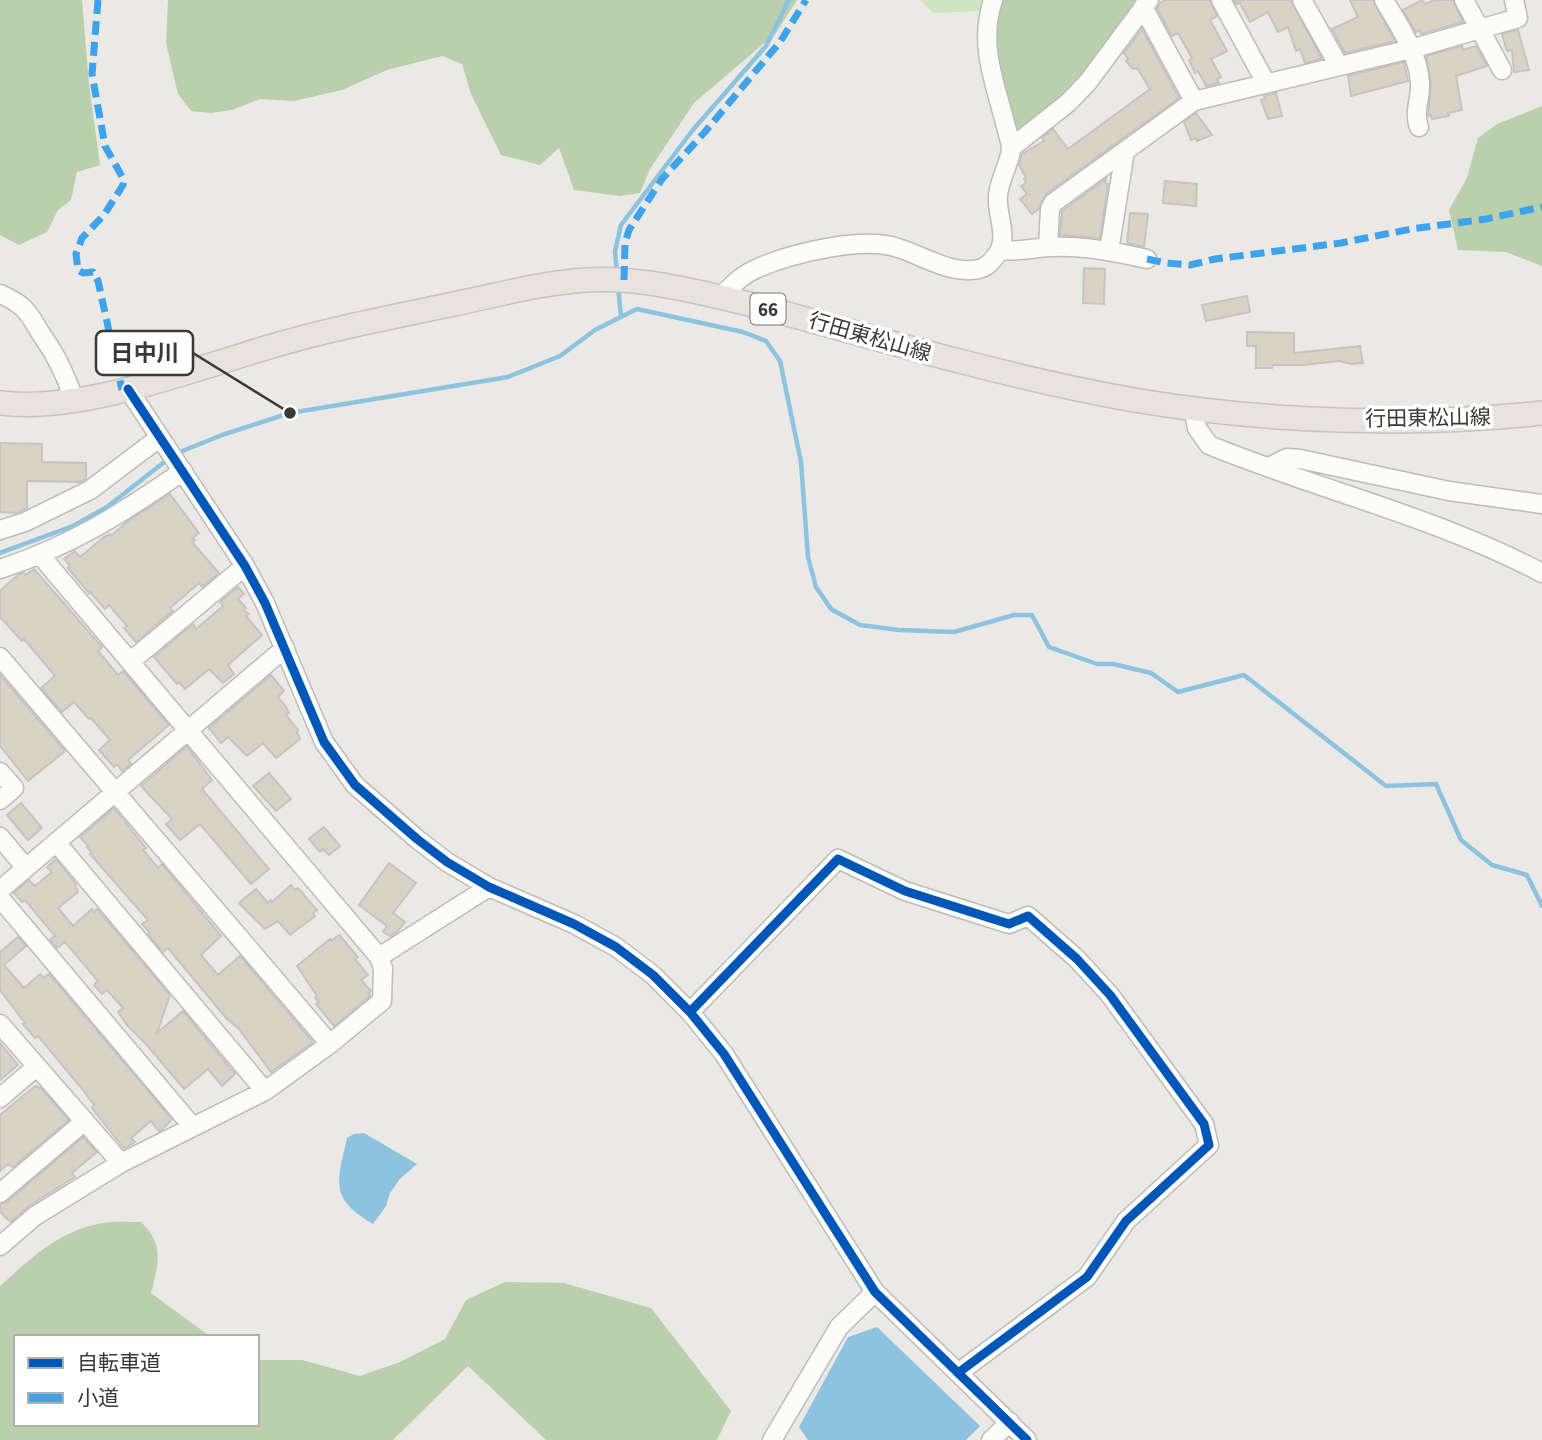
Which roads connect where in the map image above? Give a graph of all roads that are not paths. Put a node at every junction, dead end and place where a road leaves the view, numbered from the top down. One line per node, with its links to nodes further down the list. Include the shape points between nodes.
1 (993, 0): 15 (street, via 986,51)
2 (1221, 0): 12 (street)
3 (1302, 0): 10 (street)
4 (1384, 0): 9 (street)
5 (1464, 0): 8 (street)
6 (1514, 0): 8 (street, via 1517,18)
7 (1146, 4): 13 (street); 15 (street, via 1088,82)
8 (1480, 30): 9 (street); 11 (street)
9 (1411, 49): 10 (street); 14 (street, via 1420,86 1415,117)
10 (1339, 66): 12 (street)
11 (1502, 70)
12 (1266, 83): 13 (street)
13 (1194, 101): 16 (street)
14 (1419, 127)
15 (1011, 148): 18 (street, via 998,196)
16 (1125, 151): 17 (street, via 1053,204); 19 (street)
17 (1048, 247): 18 (street); 19 (street)
18 (1001, 250): 22 (street, via 986,267 970,271 896,247 849,246 757,268 738,279)
19 (1109, 251): 20 (street)
20 (1147, 259)
21 (0, 294): 24 (street, via 31,314 56,354)
22 (721, 298): 23 (main road, 行田東松山線 / 66, via 624,281 544,286 309,335); 26 (main road, 行田東松山線 / 66, via 1052,384)
23 (128, 389): 24 (main road, 行田東松山線 / 66); 28 (street)
24 (74, 399): 25 (main road, 行田東松山線 / 66)
25 (0, 403)
26 (1193, 408): 27 (main road, 行田東松山線 / 66, via 1351,419 1437,420); 29 (street, via 1197,428 1209,445)
27 (1542, 413)
28 (159, 438): 30 (street); 32 (street, via 90,490)
29 (1271, 466): 31 (street, via 1287,458 1300,459 1449,491); 36 (street, via 1404,513)
30 (183, 471): 33 (street, via 117,516); 34 (street)
31 (1542, 504)
32 (0, 530)
33 (41, 556): 35 (street); 39 (street)
34 (245, 566): 37 (street); 39 (street)
35 (0, 569)
36 (1542, 573)
37 (285, 648): 40 (street); 47 (street, via 324,742 355,785 427,846)
38 (0, 657): 42 (street)
39 (131, 661): 40 (street)
40 (189, 730): 42 (street); 50 (street)
41 (0, 772): 43 (street, via 14,788)
42 (116, 793): 45 (street); 53 (street)
43 (0, 800)
44 (0, 837): 46 (street)
45 (56, 842): 46 (street); 55 (street)
46 (25, 867): 48 (street)
47 (489, 887): 50 (street); 51 (street, via 616,947)
48 (0, 890)
49 (0, 898): 58 (street)
50 (379, 957): 53 (street, via 382,1001)
51 (690, 1012): 62 (street, via 724,1054); 63 (street, via 838,859 905,891 1009,923 1028,916 1110,995 1204,1124 1209,1146 1126,1221 1087,1277)
52 (0, 1024): 54 (street)
53 (330, 1045): 55 (street)
54 (36, 1067): 56 (street); 57 (street)
55 (265, 1091): 58 (street)
56 (0, 1098)
57 (85, 1121): 59 (street); 60 (street)
58 (192, 1126): 59 (street)
59 (121, 1163): 61 (street, via 35,1216)
60 (0, 1194)
61 (0, 1246)
62 (875, 1292): 63 (street); 65 (street, via 839,1327)
63 (958, 1373): 64 (street)
64 (1010, 1422): 66 (street); 67 (street)
65 (772, 1440)
66 (991, 1440)
67 (1027, 1440)

